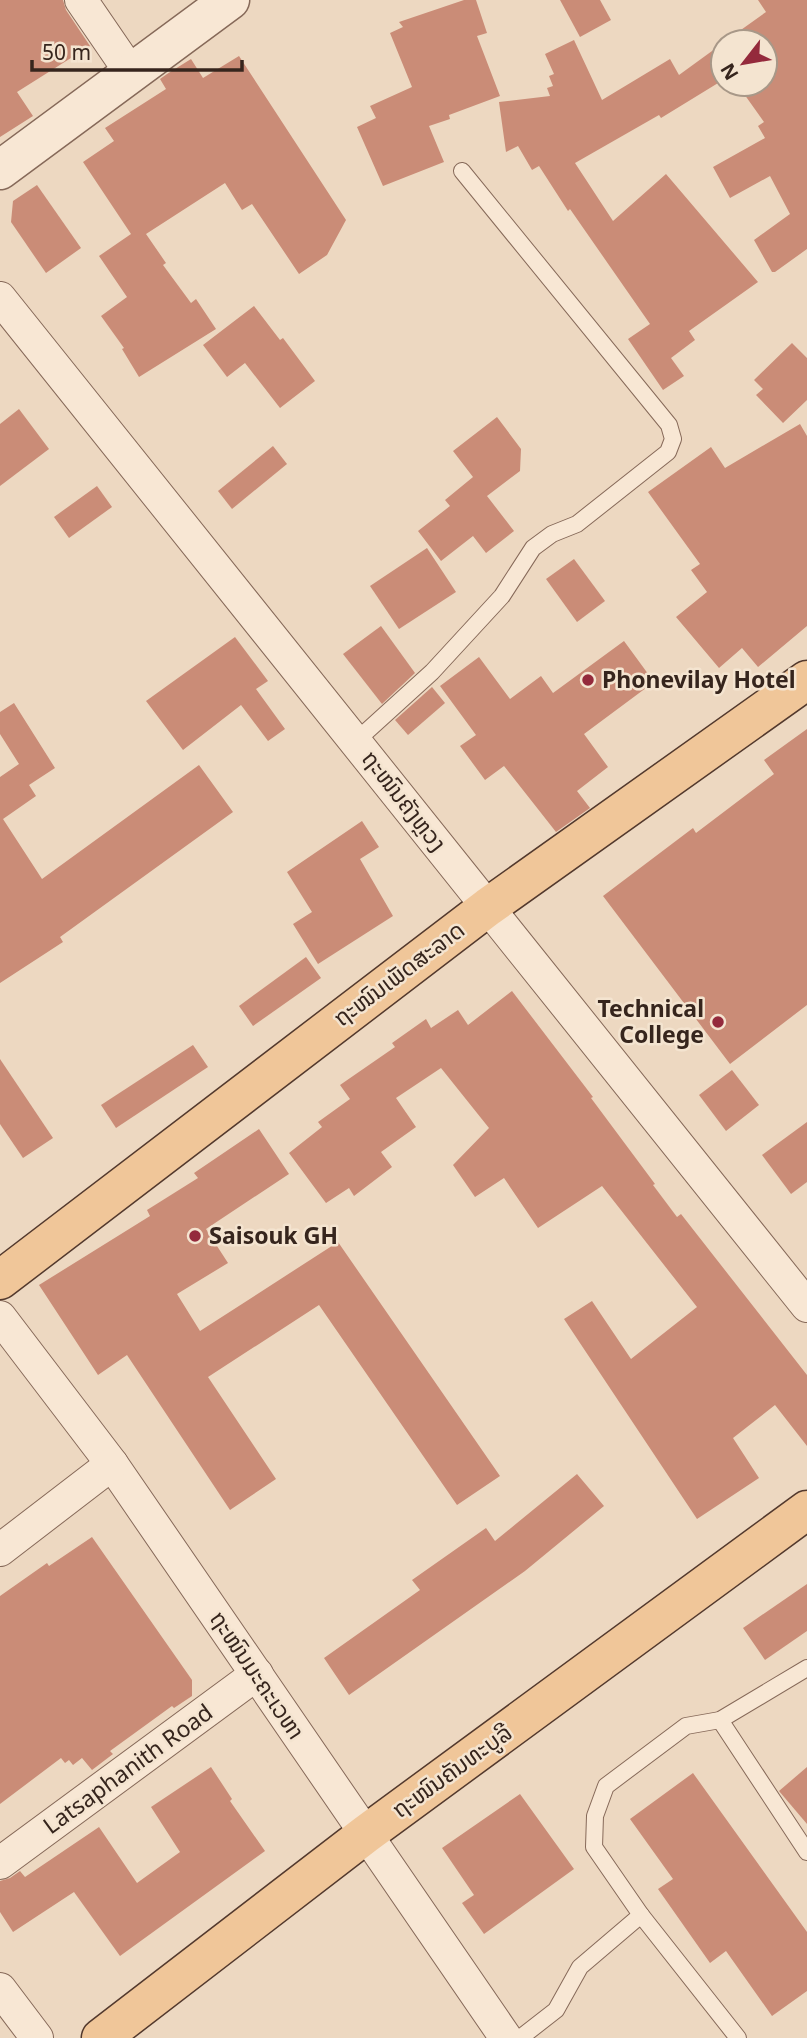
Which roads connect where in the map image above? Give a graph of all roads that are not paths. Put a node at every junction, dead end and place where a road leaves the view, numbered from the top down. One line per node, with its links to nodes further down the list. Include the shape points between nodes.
1 (81, 0): 3 (street)
2 (230, 0): 3 (street)
3 (131, 73): 4 (street)
4 (0, 170)
5 (462, 171): 8 (lane, via 669,425 673,439 654,464 577,524 533,548 502,596 432,672)
6 (0, 298): 8 (street, ຖະໜົນຄັງຫຼວງ)
7 (807, 680): 9 (main road, ຖະໜົນເພັດສະລາດ)
8 (356, 741): 9 (street, ຖະໜົນຄັງຫຼວງ)
9 (488, 907): 10 (main road, ຖະໜົນເພັດສະລາດ); 11 (street, ຖະໜົນຄັງຫຼວງ)
10 (0, 1280)
11 (807, 1306)
12 (0, 1317): 13 (street, ຖະໜົນມະຄະເວຫາ)
13 (113, 1464): 15 (street); 17 (street, ຖະໜົນມະຄະເວຫາ)
14 (807, 1510): 19 (main road, ຖະໜົນຄັນທະບູລີ)
15 (0, 1550)
16 (807, 1668): 18 (lane)
17 (257, 1674): 19 (street, ຖະໜົນມະຄະເວຫາ); 21 (street, Latsaphanith Road)
18 (720, 1720): 20 (lane); 22 (lane, via 686,1726 606,1786 595,1816 594,1847)
19 (366, 1834): 25 (main road, ຖະໜົນຄັນທະບູລີ); 26 (street, ຖະໜົນມະຄະເວຫາ)
20 (807, 1852)
21 (0, 1863)
22 (641, 1915): 27 (lane, via 580,1967 555,2010); 28 (lane)
23 (0, 1989): 24 (street)
24 (37, 2038)
25 (101, 2038)
26 (506, 2038)
27 (520, 2038)
28 (738, 2038)

